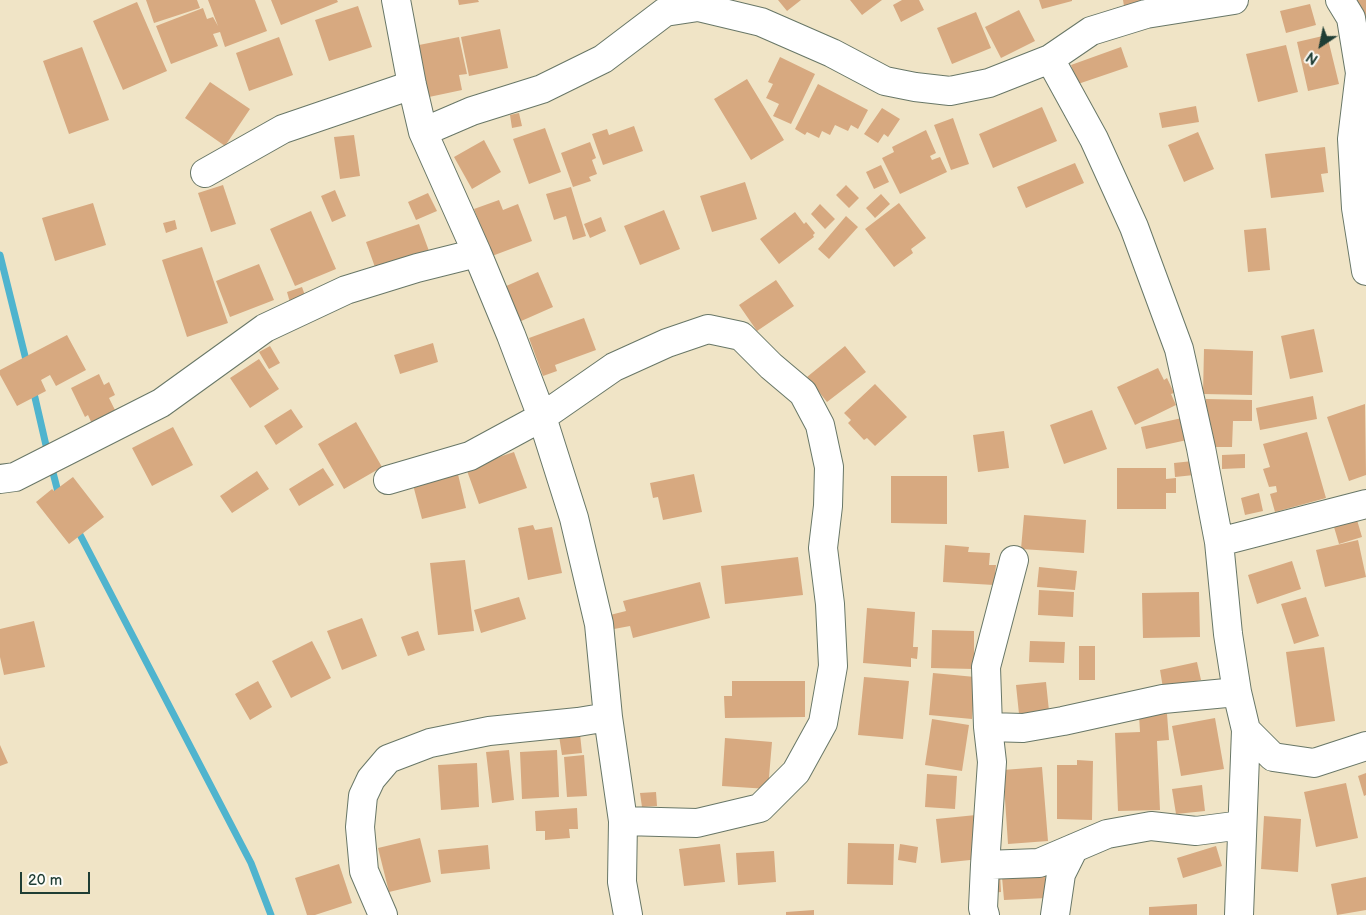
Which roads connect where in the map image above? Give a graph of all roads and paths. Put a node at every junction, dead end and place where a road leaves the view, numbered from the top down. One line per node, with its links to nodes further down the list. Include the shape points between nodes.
1 (396, 0): 6 (street)
2 (1234, 0): 5 (street, via 1146,14 1091,31)
3 (1340, 0): 10 (street, via 1351,18 1360,73 1352,139 1356,208)
4 (665, 6): 5 (street, via 698,7 761,22 885,80 914,88 950,91 989,83); 7 (street, via 604,59 542,89 472,111)
5 (1050, 59): 15 (street, via 1094,139 1130,218 1179,349)
6 (412, 85): 7 (street); 8 (street, via 283,129)
7 (423, 132): 9 (street)
8 (205, 173)
9 (477, 253): 11 (street); 12 (street, via 346,290 265,328 161,404 15,477)
10 (1366, 271)
11 (542, 417): 13 (street, via 470,456); 18 (street, via 574,518 599,624); 22 (street, via 614,367 708,329 741,336 803,392 820,425 829,467 823,548 833,666 823,724 796,772 760,808 697,823)
12 (0, 479)
13 (388, 480)
14 (1366, 504): 15 (street)
15 (1219, 542): 17 (street)
16 (1014, 560): 19 (street, via 986,667)
17 (1237, 692): 19 (street, via 1163,700 1023,728); 20 (street)
18 (608, 717): 22 (street); 26 (street, via 489,731 430,743 388,759 362,796 360,827 364,871)
19 (988, 727): 25 (street, via 992,762)
20 (1246, 730): 21 (street, via 1273,757 1314,764); 23 (street)
21 (1366, 746)
22 (623, 821): 27 (street, via 622,882)
23 (1242, 825): 24 (street, via 1196,831 1151,826 1107,834); 30 (street)
24 (1074, 848): 25 (street, via 1039,863); 29 (street, via 1062,874)
25 (985, 865): 28 (street)
26 (383, 915)
27 (628, 915)
28 (985, 915)
29 (1056, 915)
30 (1239, 915)

